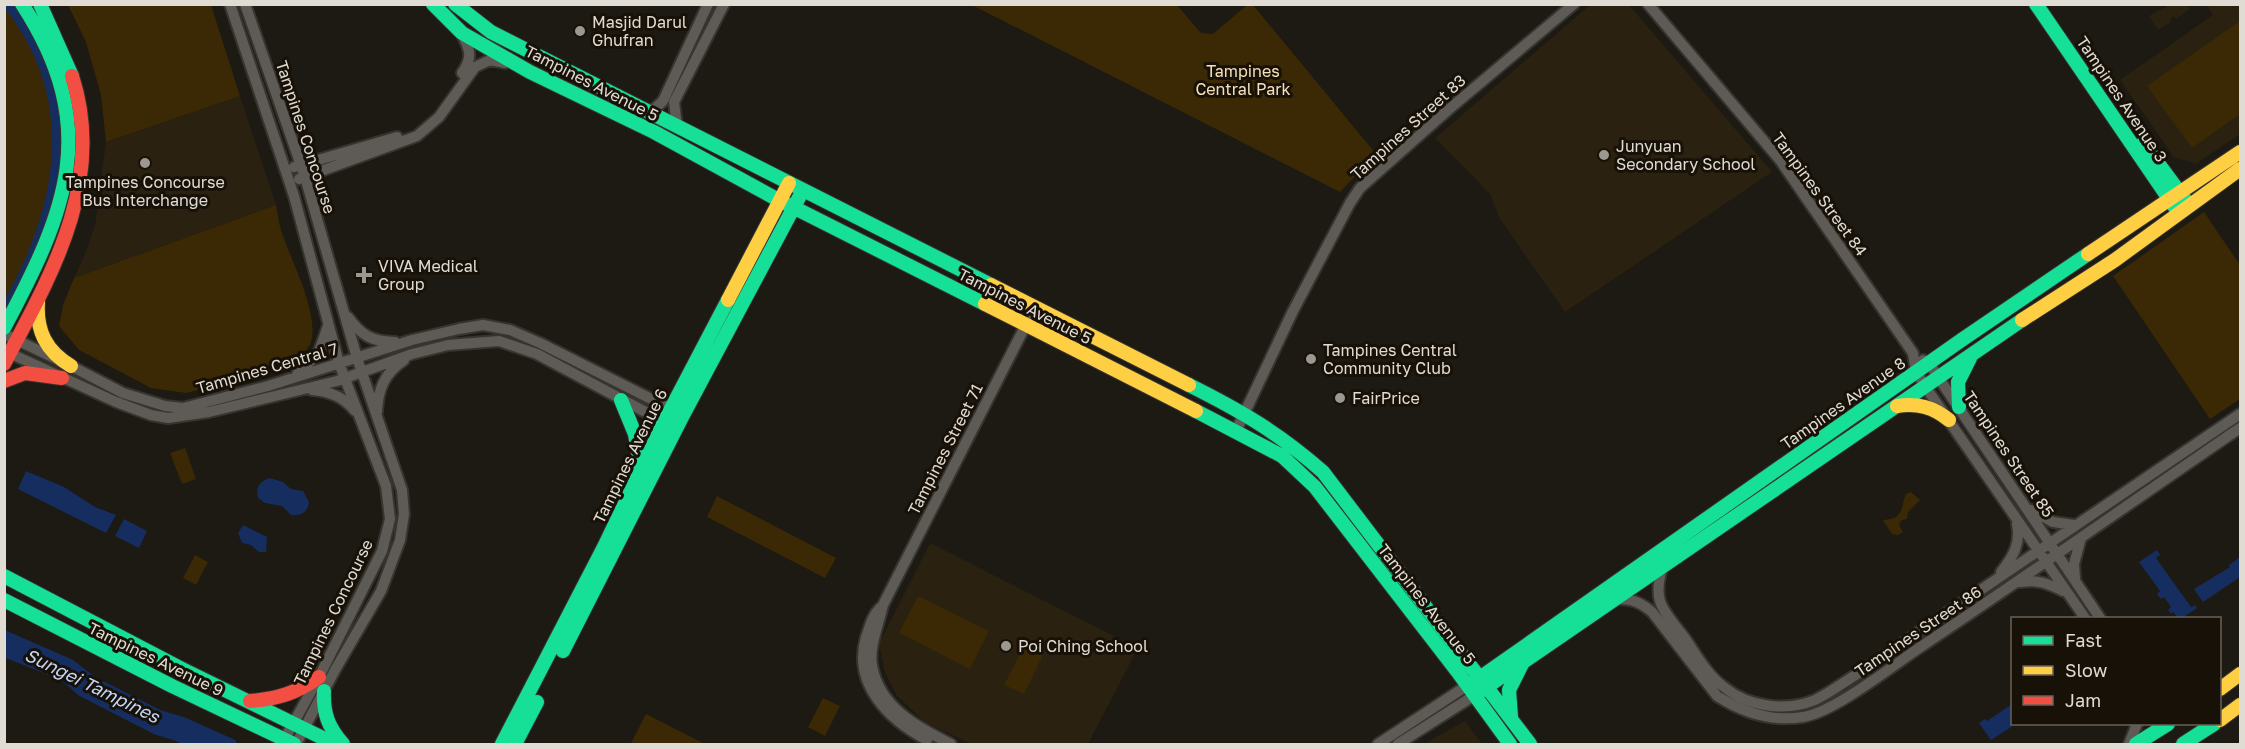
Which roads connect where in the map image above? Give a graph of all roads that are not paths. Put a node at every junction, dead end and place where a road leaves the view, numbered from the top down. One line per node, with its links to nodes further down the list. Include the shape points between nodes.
1 (22, 4): 35 (main road, via 46,42 65,93 69,122 67,164 62,199 51,231)
2 (39, 4): 30 (main road, via 76,88 84,140 81,181 71,223)
3 (230, 4): 20 (street, Tampines Concourse)
4 (245, 4): 19 (street, Tampines Concourse)
5 (433, 4): 13 (main road, Tampines Avenue 5)
6 (455, 4): 15 (main road, Tampines Avenue 5, via 492,32)
7 (708, 4): 15 (street, via 663,101)
8 (724, 4): 16 (street, via 674,102)
9 (1574, 4): 59 (street, Tampines Street 83, via 1360,188 1293,311)
10 (1648, 4): 38 (street, Tampines Street 84, via 1780,160)
11 (2036, 4): 26 (main road, Tampines Avenue 3)
12 (2047, 4): 26 (main road, Tampines Avenue 3)
13 (462, 33): 14 (main road, Tampines Avenue 5); 19 (street, via 471,58 424,123 392,139)
14 (530, 72): 17 (main road, Tampines Avenue 5); 22 (street, via 499,61 484,62 475,67 439,117 417,136)
15 (651, 112): 16 (main road, Tampines Avenue 5); 17 (main road)
16 (677, 126): 24 (main road, Tampines Avenue 5)
17 (654, 132): 27 (main road, Tampines Avenue 5)
18 (2241, 152): 26 (main road, Tampines Avenue 8)
19 (300, 165): 20 (street); 22 (street, Tampines Concourse)
20 (285, 169): 23 (street, Tampines Concourse)
21 (2241, 169): 29 (main road, Tampines Avenue 8)
22 (305, 177): 23 (street); 32 (street, Tampines Concourse)
23 (289, 182): 33 (street, Tampines Concourse)
24 (789, 183): 25 (main road, Tampines Avenue 5); 27 (main road, Tampines Avenue 6)
25 (803, 190): 28 (main road, Tampines Avenue 6); 31 (main road, Tampines Avenue 5)
26 (2175, 196): 29 (main road, Tampines Avenue 3); 44 (main road, Tampines Avenue 8)
27 (780, 201): 28 (main road, Tampines Avenue 5); 58 (main road, Tampines Avenue 6)
28 (794, 208): 34 (main road, Tampines Avenue 5); 58 (main road, Tampines Avenue 6)
29 (2184, 210): 39 (main road, Tampines Avenue 8)
30 (39, 296): 36 (main road); 45 (main road, via 37,321 41,337 54,354)
31 (1035, 307): 34 (street, Tampines Street 71); 59 (main road, Tampines Avenue 5)
32 (345, 312): 37 (street, Tampines Central 7, via 369,338 379,342); 42 (street, Tampines Concourse)
33 (329, 322): 43 (street, Tampines Concourse); 50 (street, via 318,354)
34 (1026, 325): 66 (main road, Tampines Avenue 5); 84 (street, Tampines Street 71)
35 (4, 328)
36 (11, 337): 41 (main road); 45 (street, Tampines Central 7)
37 (408, 341): 42 (street, Tampines Central 7); 58 (street, Tampines Central 7, via 483,326 510,330)
38 (1913, 353): 44 (street, Tampines Street 85); 47 (street, Tampines Street 84)
39 (1973, 353): 48 (main road, Tampines Avenue 8); 57 (main road, via 1958,382)
40 (412, 354): 46 (street, Tampines Central 7); 55 (street, Tampines Central 7, via 448,345 499,340 537,354); 61 (street, Tampines Concourse, via 386,376)
41 (6, 356): 49 (street, Tampines Central 7)
42 (357, 358): 43 (street, Tampines Central 7); 46 (street, Tampines Concourse)
43 (339, 363): 50 (street, Tampines Central 7); 51 (street, Tampines Concourse)
44 (1929, 363): 47 (main road, Tampines Avenue 8); 48 (street, Tampines Street 85)
45 (71, 366): 50 (street, Tampines Central 7, via 123,393 183,408)
46 (362, 371): 51 (street, Tampines Central 7); 61 (street, Tampines Concourse)
47 (1916, 372): 53 (street, Tampines Street 84); 91 (main road, Tampines Avenue 8)
48 (1938, 377): 53 (main road, Tampines Avenue 8); 57 (street, Tampines Street 85)
49 (63, 378): 52 (main road, via 25,372); 54 (street, Tampines Central 7, via 151,415 168,418 202,414)
50 (292, 378)
51 (345, 378): 54 (street, Tampines Central 7); 64 (street, Tampines Concourse)
52 (4, 381)
53 (1925, 385): 56 (main road, Tampines Avenue 8); 62 (street, Tampines Street 85)
54 (301, 390): 64 (street, Tampines Central 7, via 325,391 346,401)
55 (621, 400): 63 (street, Tampines Central 7); 67 (main road, via 638,439)
56 (1895, 406): 62 (main road, via 1926,404); 76 (main road, Tampines Avenue 8)
57 (1959, 407): 68 (street, Tampines Street 85)
58 (677, 412): 63 (main road, Tampines Avenue 6)
59 (1245, 413): 66 (street, Tampines Street 83); 91 (main road, Tampines Avenue 5, via 1293,445 1323,472)
60 (2241, 414): 70 (street, Tampines Street 86)
61 (377, 418): 90 (street, Tampines Concourse, via 402,490 400,540 381,591)
62 (1949, 420): 69 (street, Tampines Street 85)
63 (670, 425): 67 (main road, Tampines Avenue 6); 105 (main road, Tampines Avenue 6)
64 (365, 427): 90 (street, Tampines Concourse, via 386,486 388,532)
65 (2241, 428): 71 (street, Tampines Street 86)
66 (1236, 431): 91 (main road, Tampines Avenue 5, via 1282,456 1315,487)
67 (641, 470): 104 (main road, Tampines Avenue 6)
68 (2024, 503): 70 (street, via 2045,518); 72 (street, Tampines Street 85)
69 (2016, 518): 73 (street, Tampines Street 85); 79 (street, via 2017,548)
70 (2074, 525): 72 (street, Tampines Street 86)
71 (2081, 538): 74 (street, Tampines Street 86); 78 (street, via 2075,557)
72 (2050, 541): 73 (street, Tampines Street 86); 74 (street, Tampines Street 85)
73 (2037, 551): 75 (street, Tampines Street 85); 79 (street, Tampines Street 86)
74 (2058, 554): 75 (street, Tampines Street 86); 78 (street, Tampines Street 85)
75 (2045, 563): 80 (street, Tampines Street 86); 81 (street, Tampines Street 85)
76 (1662, 568): 82 (main road, Tampines Avenue 8); 87 (street, Tampines Street 86, via 1657,587)
77 (4, 576): 93 (main road, Tampines Avenue 9)
78 (2075, 578): 86 (street, Tampines Street 85)
79 (1996, 580): 87 (street, Tampines Street 86, via 1854,676 1814,700 1789,706 1751,702 1723,687)
80 (2018, 582): 81 (street, Tampines Street 85, via 2042,582); 87 (street, Tampines Street 86, via 1831,707 1804,717 1773,718 1744,711 1717,696)
81 (2066, 593): 85 (street, Tampines Street 85)
82 (1616, 599): 87 (street, Tampines Street 86, via 1642,604); 88 (main road, Tampines Avenue 8)
83 (4, 600): 101 (main road, Tampines Avenue 9)
84 (883, 605): 106 (street, Tampines Street 71, via 872,620 862,666 877,700 891,717); 107 (street, Tampines Street 71, via 872,664 885,696 910,723)
85 (2084, 617)
86 (2099, 617)
87 (1671, 628)
88 (1522, 664): 91 (main road, Tampines Avenue 8); 95 (main road, via 1509,690)
89 (2241, 674): 92 (main road)
90 (321, 684): 93 (main road, via 287,697); 100 (street, Tampines Concourse); 103 (main road, via 329,729)
91 (1477, 686): 95 (main road, Tampines Avenue 5); 108 (street); 109 (street); 110 (main road, Tampines Avenue 5)
92 (2221, 688)
93 (247, 701): 100 (main road, Tampines Avenue 9)
94 (2241, 705): 96 (main road)
95 (1511, 717): 111 (main road, Tampines Avenue 5)
96 (2221, 719)
97 (2136, 725): 112 (street)
98 (2165, 725): 113 (main road)
99 (2211, 725): 114 (main road)
100 (298, 726): 101 (street, Tampines Concourse); 102 (main road)
101 (291, 743)
102 (336, 744)
103 (343, 744)
104 (502, 744)
105 (515, 744)
106 (935, 744)
107 (951, 744)
108 (1378, 744)
109 (1398, 744)
110 (1510, 744)
111 (1530, 744)
112 (2129, 744)
113 (2136, 744)
114 (2183, 744)

